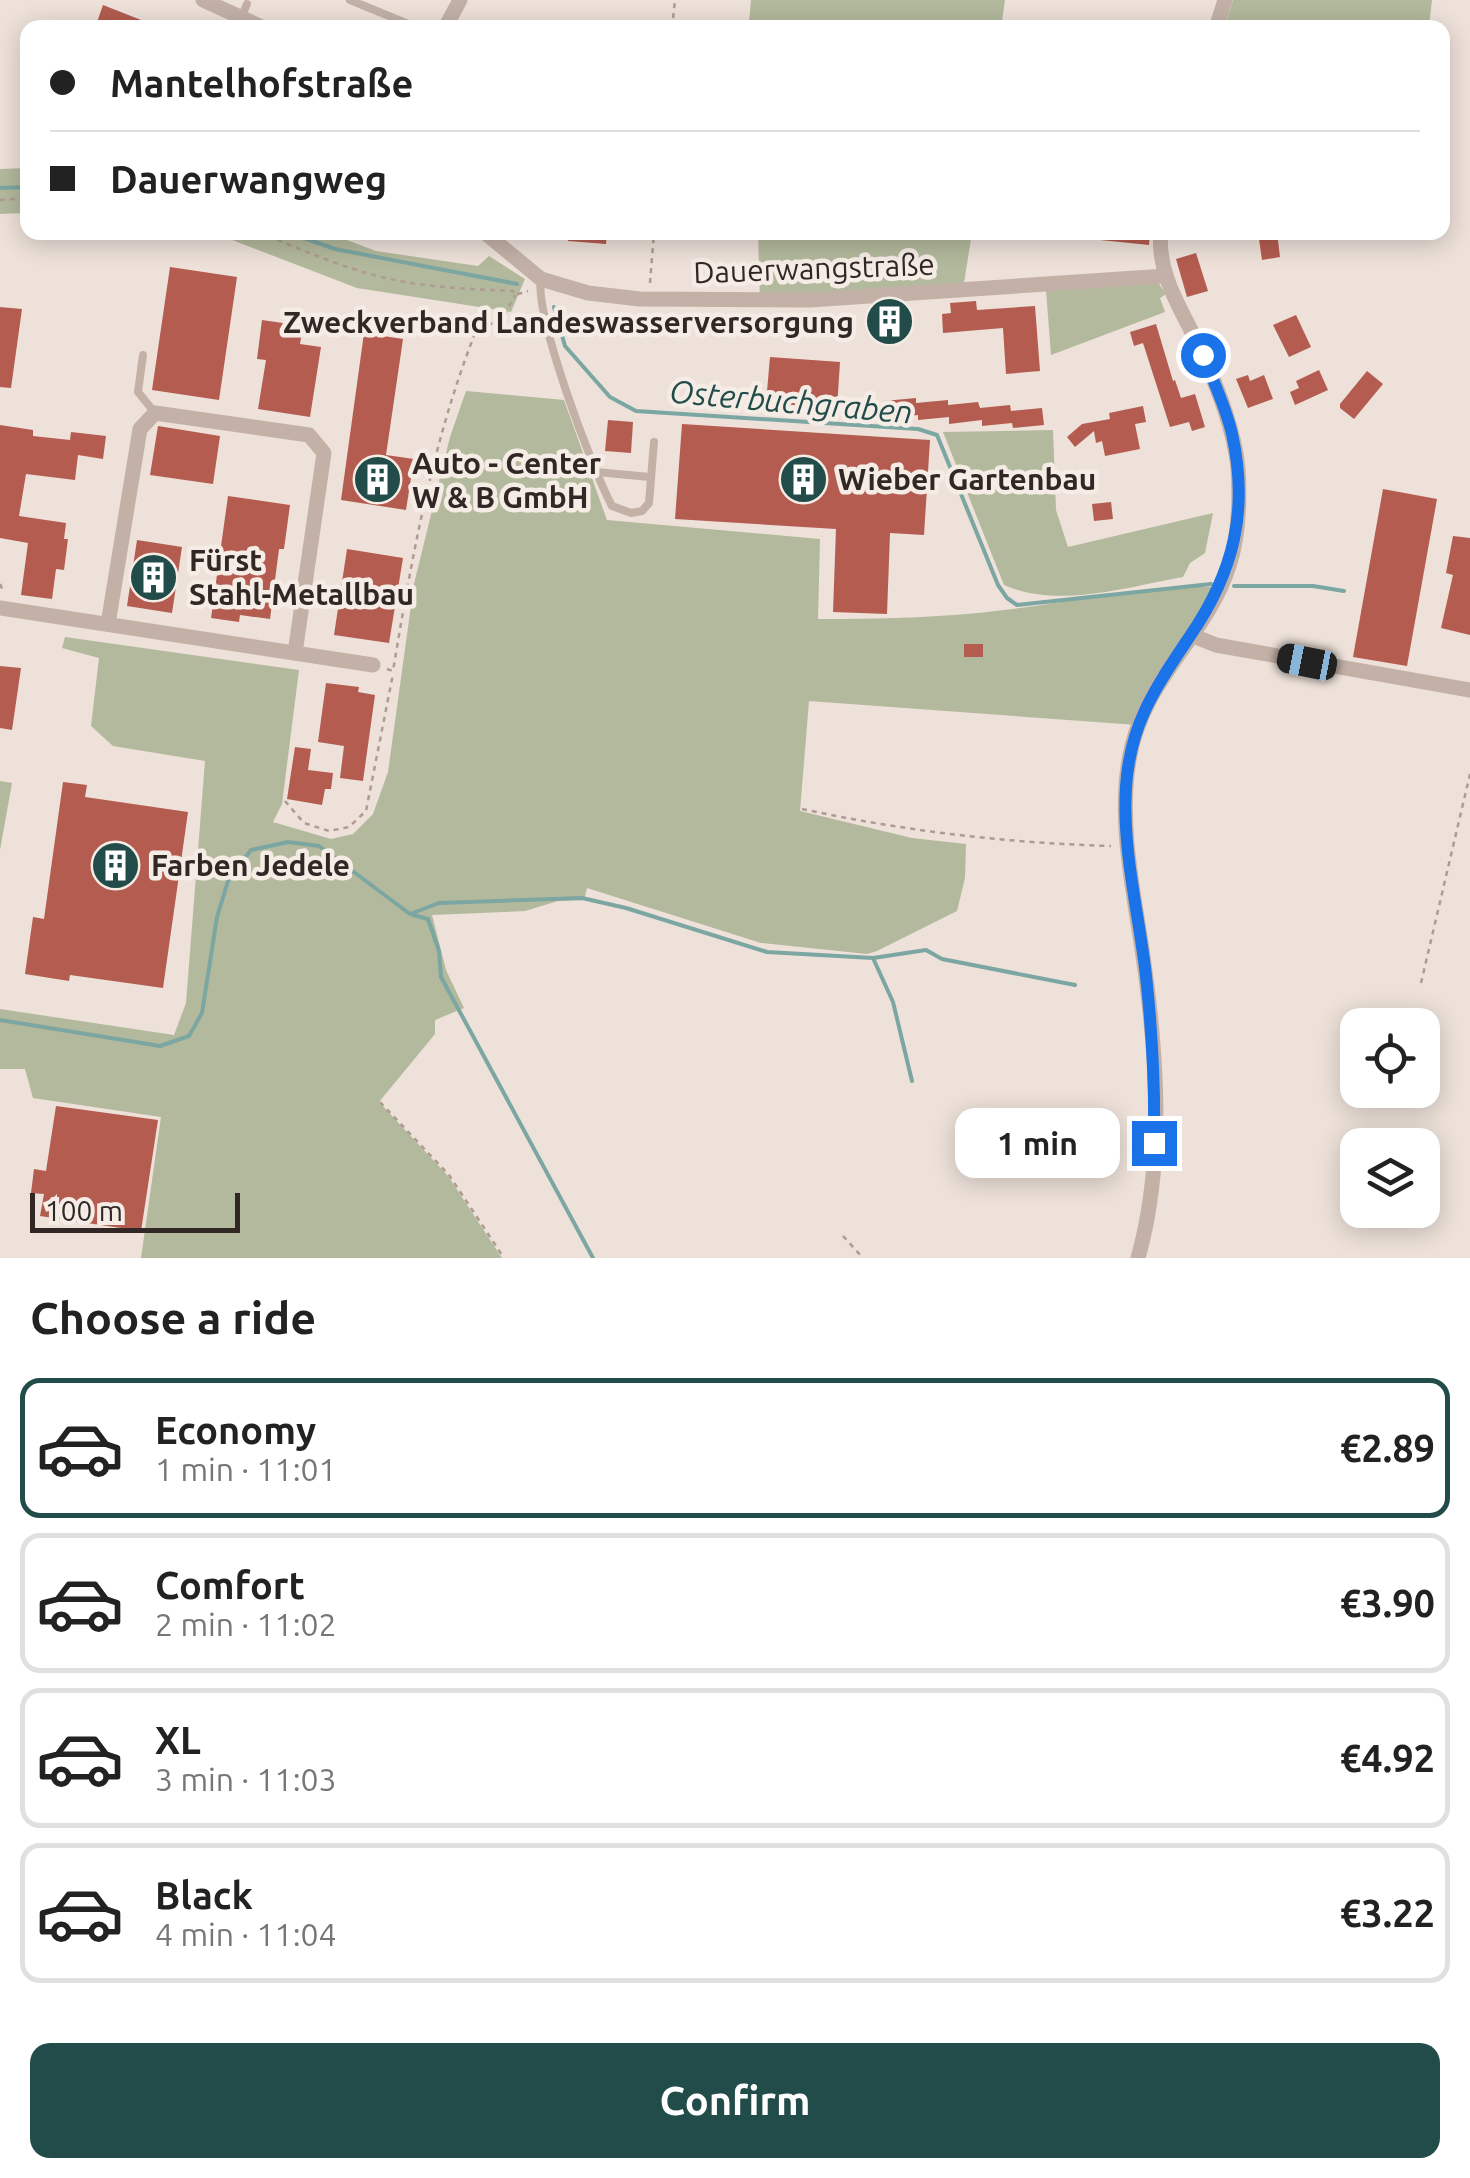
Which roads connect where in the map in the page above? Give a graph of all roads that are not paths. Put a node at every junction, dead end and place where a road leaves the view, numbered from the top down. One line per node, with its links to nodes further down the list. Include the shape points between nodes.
1 (203, 0): 3 (street)
2 (350, 0): 4 (lane)
3 (255, 20)
4 (399, 20)
5 (493, 240): 8 (street, Dauerwangstraße)
6 (1160, 240): 7 (street)
7 (1165, 276): 8 (street, Dauerwangstraße, via 796,300 649,299); 16 (street, via 1232,431 1238,467 1229,568)
8 (540, 284): 12 (lane, via 541,310)
9 (143, 355): 10 (lane, via 138,392)
10 (155, 413): 15 (street, via 140,429); 17 (street, via 309,434 324,453)
11 (654, 442): 13 (lane)
12 (596, 472): 13 (lane); 13 (lane, via 612,506 631,512 648,504)
13 (650, 478)
14 (0, 608): 15 (street)
15 (108, 624): 17 (street)
16 (1191, 635): 19 (street); 20 (street, via 1137,725 1126,790 1155,1086 1146,1231)
17 (295, 653): 18 (street)
18 (373, 665)
19 (1470, 690)
20 (1138, 1258)

